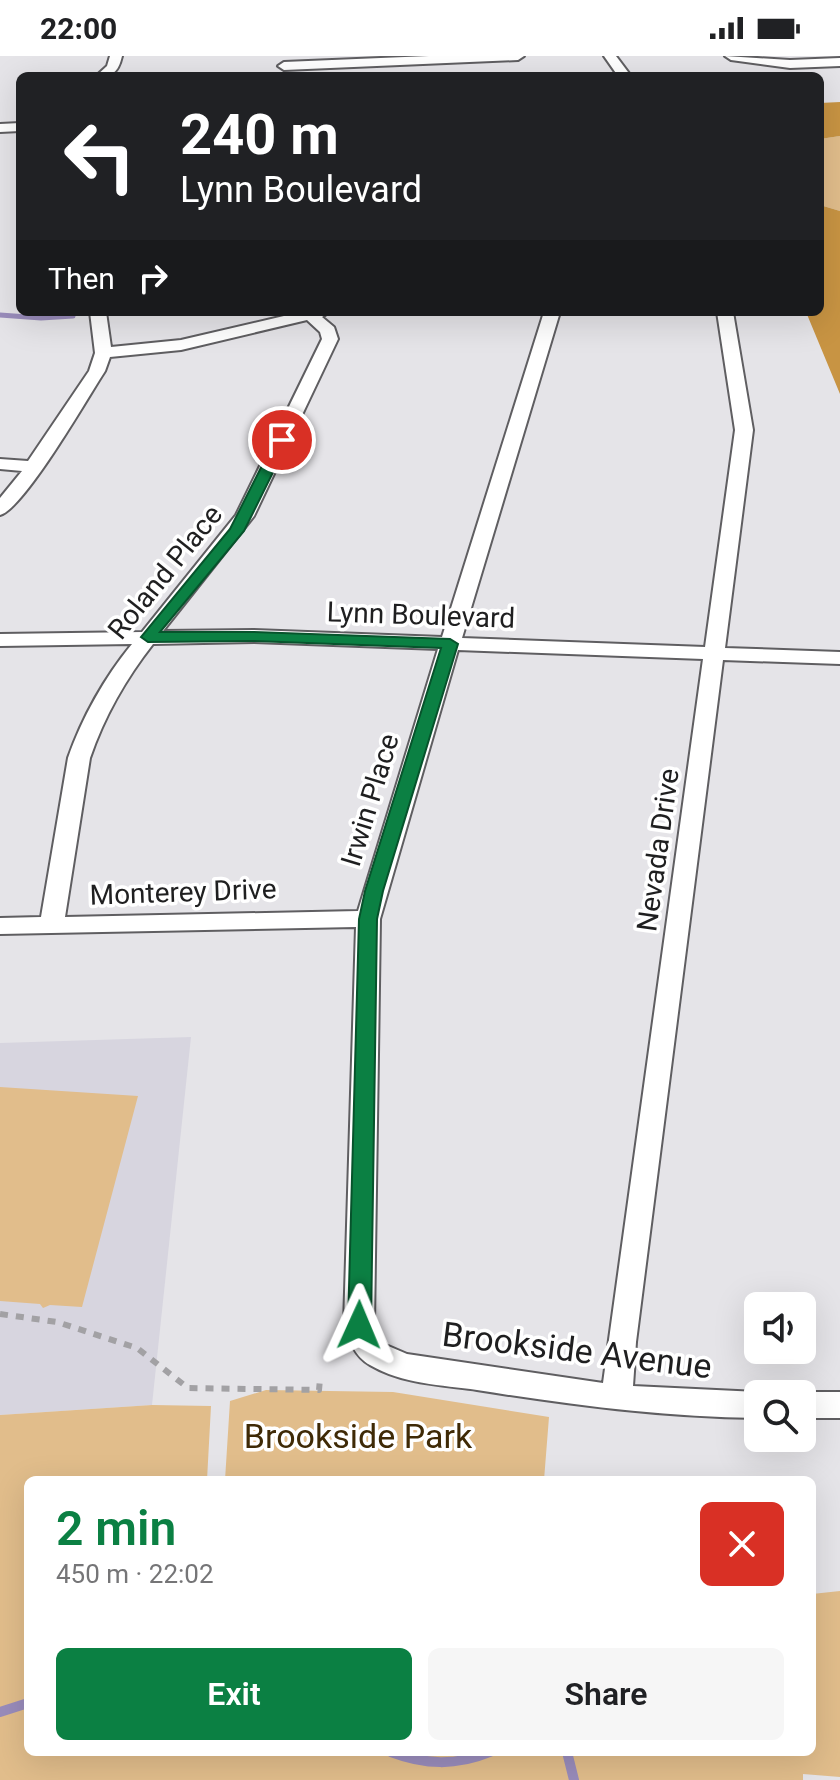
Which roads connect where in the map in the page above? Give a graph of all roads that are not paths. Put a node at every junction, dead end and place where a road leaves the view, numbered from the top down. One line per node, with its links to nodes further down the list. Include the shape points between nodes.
1 (518, 56): 3 (street)
2 (731, 56): 4 (street)
3 (446, 58): 6 (street)
4 (774, 59): 5 (street)
5 (840, 62)
6 (284, 66)
7 (98, 316): 12 (street)
8 (306, 316): 12 (street, via 181,345)
9 (317, 316): 16 (street, Roland Place, via 330,339 245,516)
10 (551, 316): 18 (street, Irwin Place)
11 (726, 316): 19 (street, Nevada Drive, via 744,430)
12 (103, 353): 14 (street, via 97,371)
13 (0, 464): 14 (street)
14 (32, 467): 15 (street)
15 (0, 509)
16 (148, 637): 17 (street, Lynn Boulevard); 18 (street, Lynn Boulevard); 22 (street, Roland Place, via 125,666 79,758)
17 (0, 640)
18 (450, 644): 19 (street, Lynn Boulevard); 21 (street, Irwin Place)
19 (715, 653): 20 (street, Lynn Boulevard); 25 (street, Nevada Drive)
20 (840, 658)
21 (368, 919): 22 (street, Monterey Drive); 24 (street, Irwin Place)
22 (52, 925): 23 (street, Monterey Drive)
23 (0, 926)
24 (359, 1325): 25 (street, Brookside Avenue, via 364,1343 382,1359 407,1367)
25 (617, 1397): 26 (street, Brookside Avenue)
26 (744, 1405)
27 (816, 1405): 28 (street)
28 (840, 1405)

